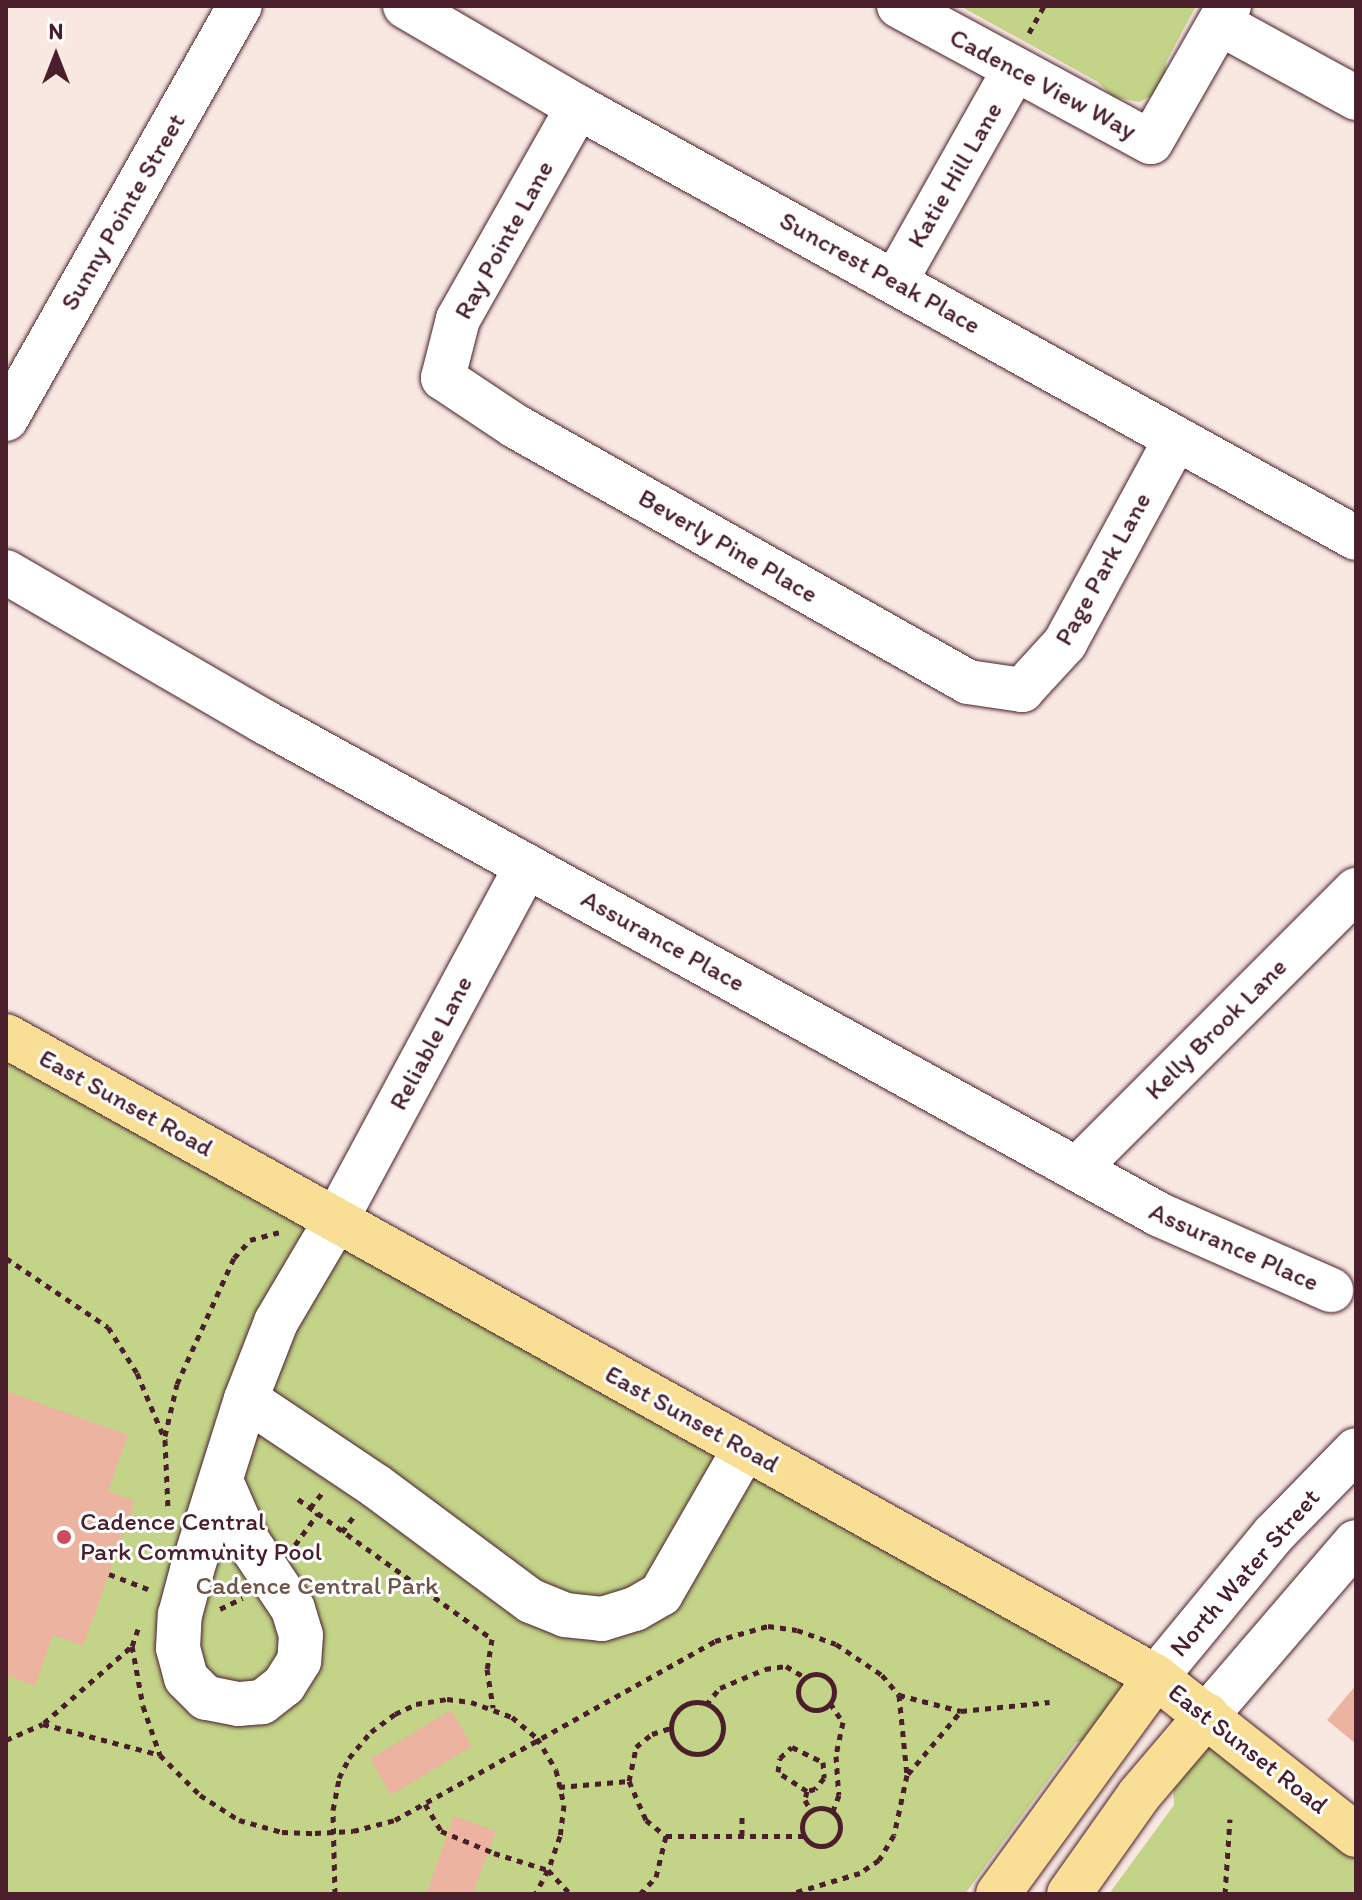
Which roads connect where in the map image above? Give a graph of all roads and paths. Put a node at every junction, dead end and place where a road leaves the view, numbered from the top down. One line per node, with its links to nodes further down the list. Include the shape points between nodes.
1 (240, 6): 11 (street, Sunny Pointe Street)
2 (405, 6): 8 (street, Suncrest Peak Place)
3 (899, 6): 6 (street, Cadence View Way)
4 (1044, 6): 6 (path)
5 (1225, 15): 6 (street, Cadence View Way, via 1151,142); 7 (street, Cadence View Way)
6 (1021, 52): 9 (street, Katie Hill Lane)
7 (1356, 98)
8 (578, 107): 9 (street, Suncrest Peak Place); 10 (street, Ray Pointe Lane, via 458,319)
9 (896, 280): 12 (street, Suncrest Peak Place)
10 (443, 378): 15 (street, Beverly Pine Place, via 515,426 968,682)
11 (6, 419)
12 (1175, 440): 13 (street, Suncrest Peak Place); 15 (street, Page Park Lane, via 1065,643)
13 (1356, 538)
14 (6, 572): 16 (street, Assurance Place)
15 (1022, 690)
16 (527, 866): 19 (street, Assurance Place); 20 (street, Reliable Lane)
17 (1356, 890): 19 (street, Kelly Brook Lane)
18 (6, 1036): 20 (main road, East Sunset Road)
19 (1077, 1169): 22 (street, Assurance Place, via 1160,1215)
20 (336, 1220): 23 (street, Reliable Lane, via 276,1322); 25 (main road, East Sunset Road)
21 (283, 1231): 24 (path, via 250,1240 234,1258 177,1384)
22 (1331, 1290)
23 (246, 1399): 25 (street, via 366,1479 531,1601 565,1615 602,1619 661,1594); 27 (street, Reliable Lane)
24 (165, 1440)
25 (745, 1448): 37 (main road, East Sunset Road)
26 (1356, 1450): 37 (street, North Water Street, via 1274,1534)
27 (222, 1483)
28 (298, 1499): 29 (path)
29 (318, 1513): 31 (path); 43 (path, via 492,1639 487,1669)
30 (1356, 1542): 45 (street)
31 (291, 1550)
32 (109, 1574): 34 (path)
33 (253, 1590): 35 (path)
34 (155, 1592)
35 (217, 1610)
36 (132, 1646): 46 (path)
37 (1156, 1677): 45 (main road, East Sunset Road); 72 (main road, North Water Street)
38 (806, 1678): 41 (path, via 827,1678 834,1687); 41 (path, via 798,1693 803,1704 820,1710); 42 (path, via 786,1666 765,1669 720,1688)
39 (899, 1695): 44 (path); 48 (path, via 882,1675 836,1644 768,1626 715,1641); 53 (path)
40 (1050, 1702): 44 (path)
41 (830, 1703): 51 (path, via 843,1722)
42 (706, 1705): 47 (path, via 679,1710); 47 (path, via 717,1712 723,1727 712,1749 689,1753 675,1742)
43 (493, 1708): 48 (path); 67 (path, via 447,1699 416,1704 371,1732 339,1778 333,1810)
44 (961, 1711): 53 (path)
45 (1207, 1715): 62 (main road, East Sunset Road); 73 (main road, via 1139,1795)
46 (43, 1724): 49 (path); 50 (path)
47 (671, 1728): 54 (path, via 636,1747)
48 (537, 1738): 55 (path, via 556,1770)
49 (6, 1740)
50 (160, 1755)
51 (836, 1768): 52 (path); 59 (path, via 840,1787)
52 (825, 1770): 56 (path, via 821,1784); 56 (path, via 823,1762 808,1752 792,1747 786,1751 778,1772)
53 (907, 1775): 71 (path, via 894,1835 879,1860 860,1873)
54 (629, 1781): 55 (path); 63 (path, via 639,1809)
55 (559, 1787): 66 (path, via 564,1805 560,1836)
56 (807, 1791): 58 (path)
57 (425, 1804): 66 (path, via 441,1831)
58 (811, 1811): 59 (path); 65 (path, via 803,1821)
59 (832, 1812): 65 (path, via 841,1825 833,1842 816,1845)
60 (742, 1817): 64 (path)
61 (1230, 1819): 74 (path)
62 (1356, 1835)
63 (666, 1836): 64 (path); 70 (path, via 656,1877)
64 (742, 1836): 65 (path)
65 (805, 1836)
66 (548, 1870): 68 (path); 69 (path)
67 (335, 1894)
68 (535, 1894)
69 (570, 1894)
70 (640, 1894)
71 (790, 1894)
72 (998, 1894)
73 (1069, 1894)
74 (1225, 1894)

